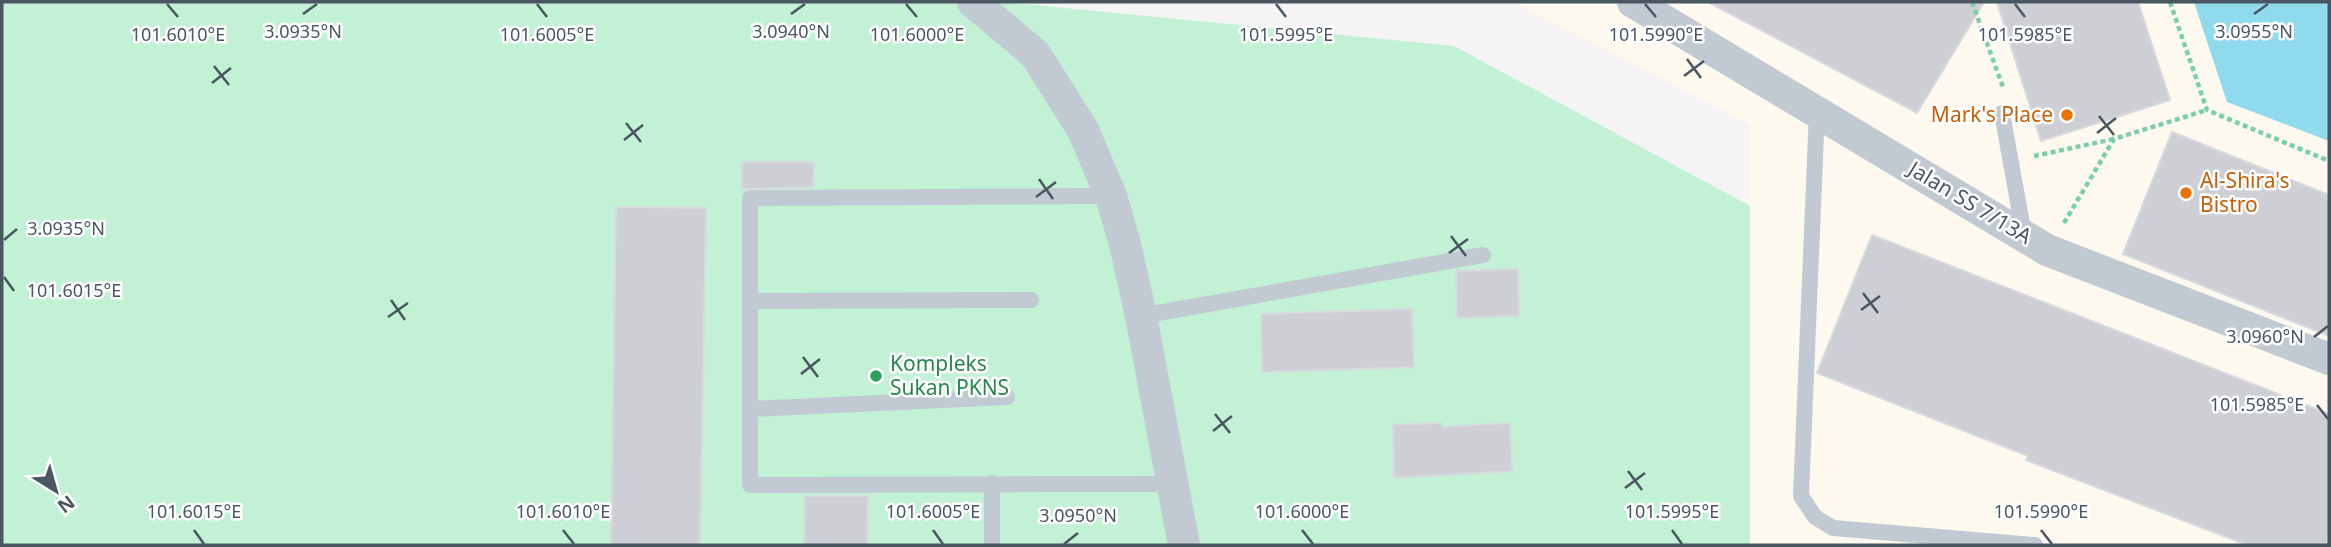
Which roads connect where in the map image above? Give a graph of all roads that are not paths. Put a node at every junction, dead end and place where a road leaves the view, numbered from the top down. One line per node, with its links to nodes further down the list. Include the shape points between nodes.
1 (973, 2): 5 (street, via 1035,54 1083,131)
2 (1633, 2): 3 (street, Jalan SS 7/13A)
3 (1817, 111): 6 (street, Jalan SS 7/13A); 18 (lane, via 1801,496 1815,517 1833,528)
4 (2002, 113): 6 (lane)
5 (1111, 196): 9 (lane, via 750,198); 10 (street)
6 (2036, 242): 11 (street, Jalan SS 7/13A)
7 (1483, 255): 10 (lane)
8 (1031, 300): 9 (lane)
9 (750, 301): 13 (lane)
10 (1141, 316): 15 (street)
11 (2329, 359)
12 (1007, 397): 13 (lane)
13 (750, 409): 14 (lane, via 750,485)
14 (992, 484): 15 (lane); 16 (lane)
15 (1172, 484): 17 (street)
16 (992, 545)
17 (1184, 545)
18 (2035, 545)

